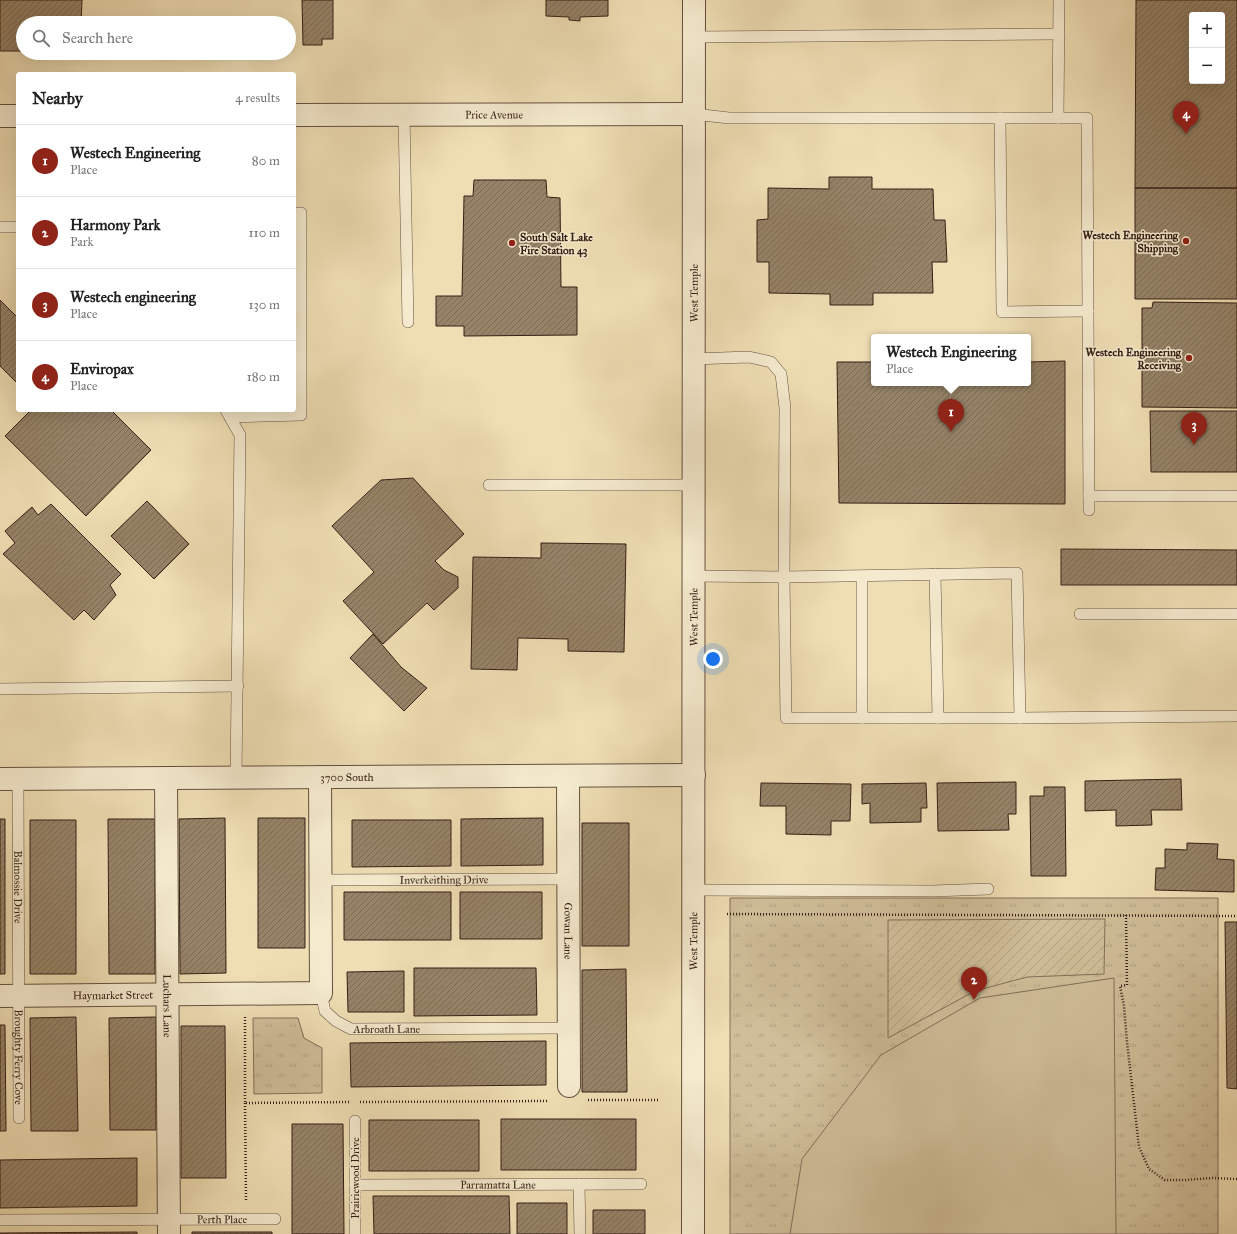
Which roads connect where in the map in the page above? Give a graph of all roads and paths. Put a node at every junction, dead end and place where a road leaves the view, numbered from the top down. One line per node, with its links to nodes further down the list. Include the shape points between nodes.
1 (694, 0): 4 (street, West Temple)
2 (1059, 0): 3 (lane)
3 (1059, 34): 4 (lane); 11 (lane)
4 (694, 36): 5 (street, West Temple)
5 (694, 114): 7 (street, Price Avenue); 10 (lane, via 729,118); 17 (street, West Temple)
6 (296, 115): 7 (street, Price Avenue)
7 (404, 115): 16 (lane)
8 (0, 116): 9 (street)
9 (16, 116)
10 (1000, 118): 11 (lane); 15 (lane, via 1002,312)
11 (1058, 118): 15 (lane, via 1087,118)
12 (296, 213): 18 (lane, via 301,213 301,415)
13 (16, 226): 14 (lane)
14 (0, 227)
15 (1088, 311): 21 (lane)
16 (408, 322)
17 (693, 359): 20 (street, West Temple); 27 (lane, via 748,357 771,362 781,374 785,408)
18 (228, 413): 30 (lane, via 240,435)
19 (489, 485): 20 (lane)
20 (694, 486): 25 (street, West Temple)
21 (1089, 496): 22 (lane); 23 (lane)
22 (1237, 496)
23 (1089, 510)
24 (936, 574): 26 (lane); 34 (lane); 35 (lane, via 1016,573)
25 (694, 576): 27 (lane); 36 (street, West Temple)
26 (862, 576): 27 (lane); 33 (lane)
27 (784, 578): 33 (lane, via 786,718)
28 (1080, 614): 29 (lane)
29 (1237, 614)
30 (238, 686): 31 (lane); 40 (lane)
31 (0, 689)
32 (1237, 716): 35 (lane)
33 (862, 718): 34 (lane)
34 (938, 718): 35 (lane)
35 (1020, 718)
36 (694, 775): 37 (street, 3700 South); 45 (street, West Temple)
37 (568, 776): 38 (street, 3700 South); 42 (street, Gowan Lane)
38 (320, 777): 40 (street, 3700 South); 43 (street, Arbroath Lane)
39 (166, 778): 40 (street, 3700 South); 41 (street, 3700 South); 51 (street, Luchars Lane)
40 (236, 778)
41 (9, 779): 52 (lane, Balmossie Drive)
42 (568, 879): 43 (lane, Inverkeithing Drive); 53 (street, Gowan Lane)
43 (320, 880): 49 (street, Arbroath Lane)
44 (988, 889): 45 (lane)
45 (694, 890): 70 (street, West Temple)
46 (727, 914): 47 (path)
47 (1126, 915): 48 (path); 60 (path, via 1127,986 1120,986 1139,1147 1149,1169 1165,1180)
48 (1237, 916)
49 (321, 993): 50 (street, Haymarket Street); 53 (lane, Arbroath Lane, via 325,1011 350,1029)
50 (244, 994): 51 (street, Haymarket Street); 57 (path)
51 (167, 995): 52 (street, Haymarket Street); 67 (street, Luchars Lane)
52 (9, 996): 58 (lane, Broughty Ferry Cove)
53 (568, 1028): 54 (street, Gowan Lane)
54 (562, 1093): 57 (path)
55 (588, 1100): 56 (path)
56 (659, 1100)
57 (245, 1102): 64 (path)
58 (19, 1118)
59 (355, 1121): 63 (lane, Prairiewood Drive)
60 (1237, 1179)
61 (579, 1184): 62 (lane, Parramatta Lane); 63 (lane, Parramatta Lane); 69 (lane)
62 (641, 1184)
63 (355, 1185): 68 (lane, Prairiewood Drive)
64 (246, 1219): 65 (lane, Perth Place); 67 (lane, Perth Place)
65 (275, 1219)
66 (0, 1220): 67 (lane, Perth Place)
67 (169, 1226)
68 (355, 1234)
69 (580, 1234)
70 (692, 1234)

